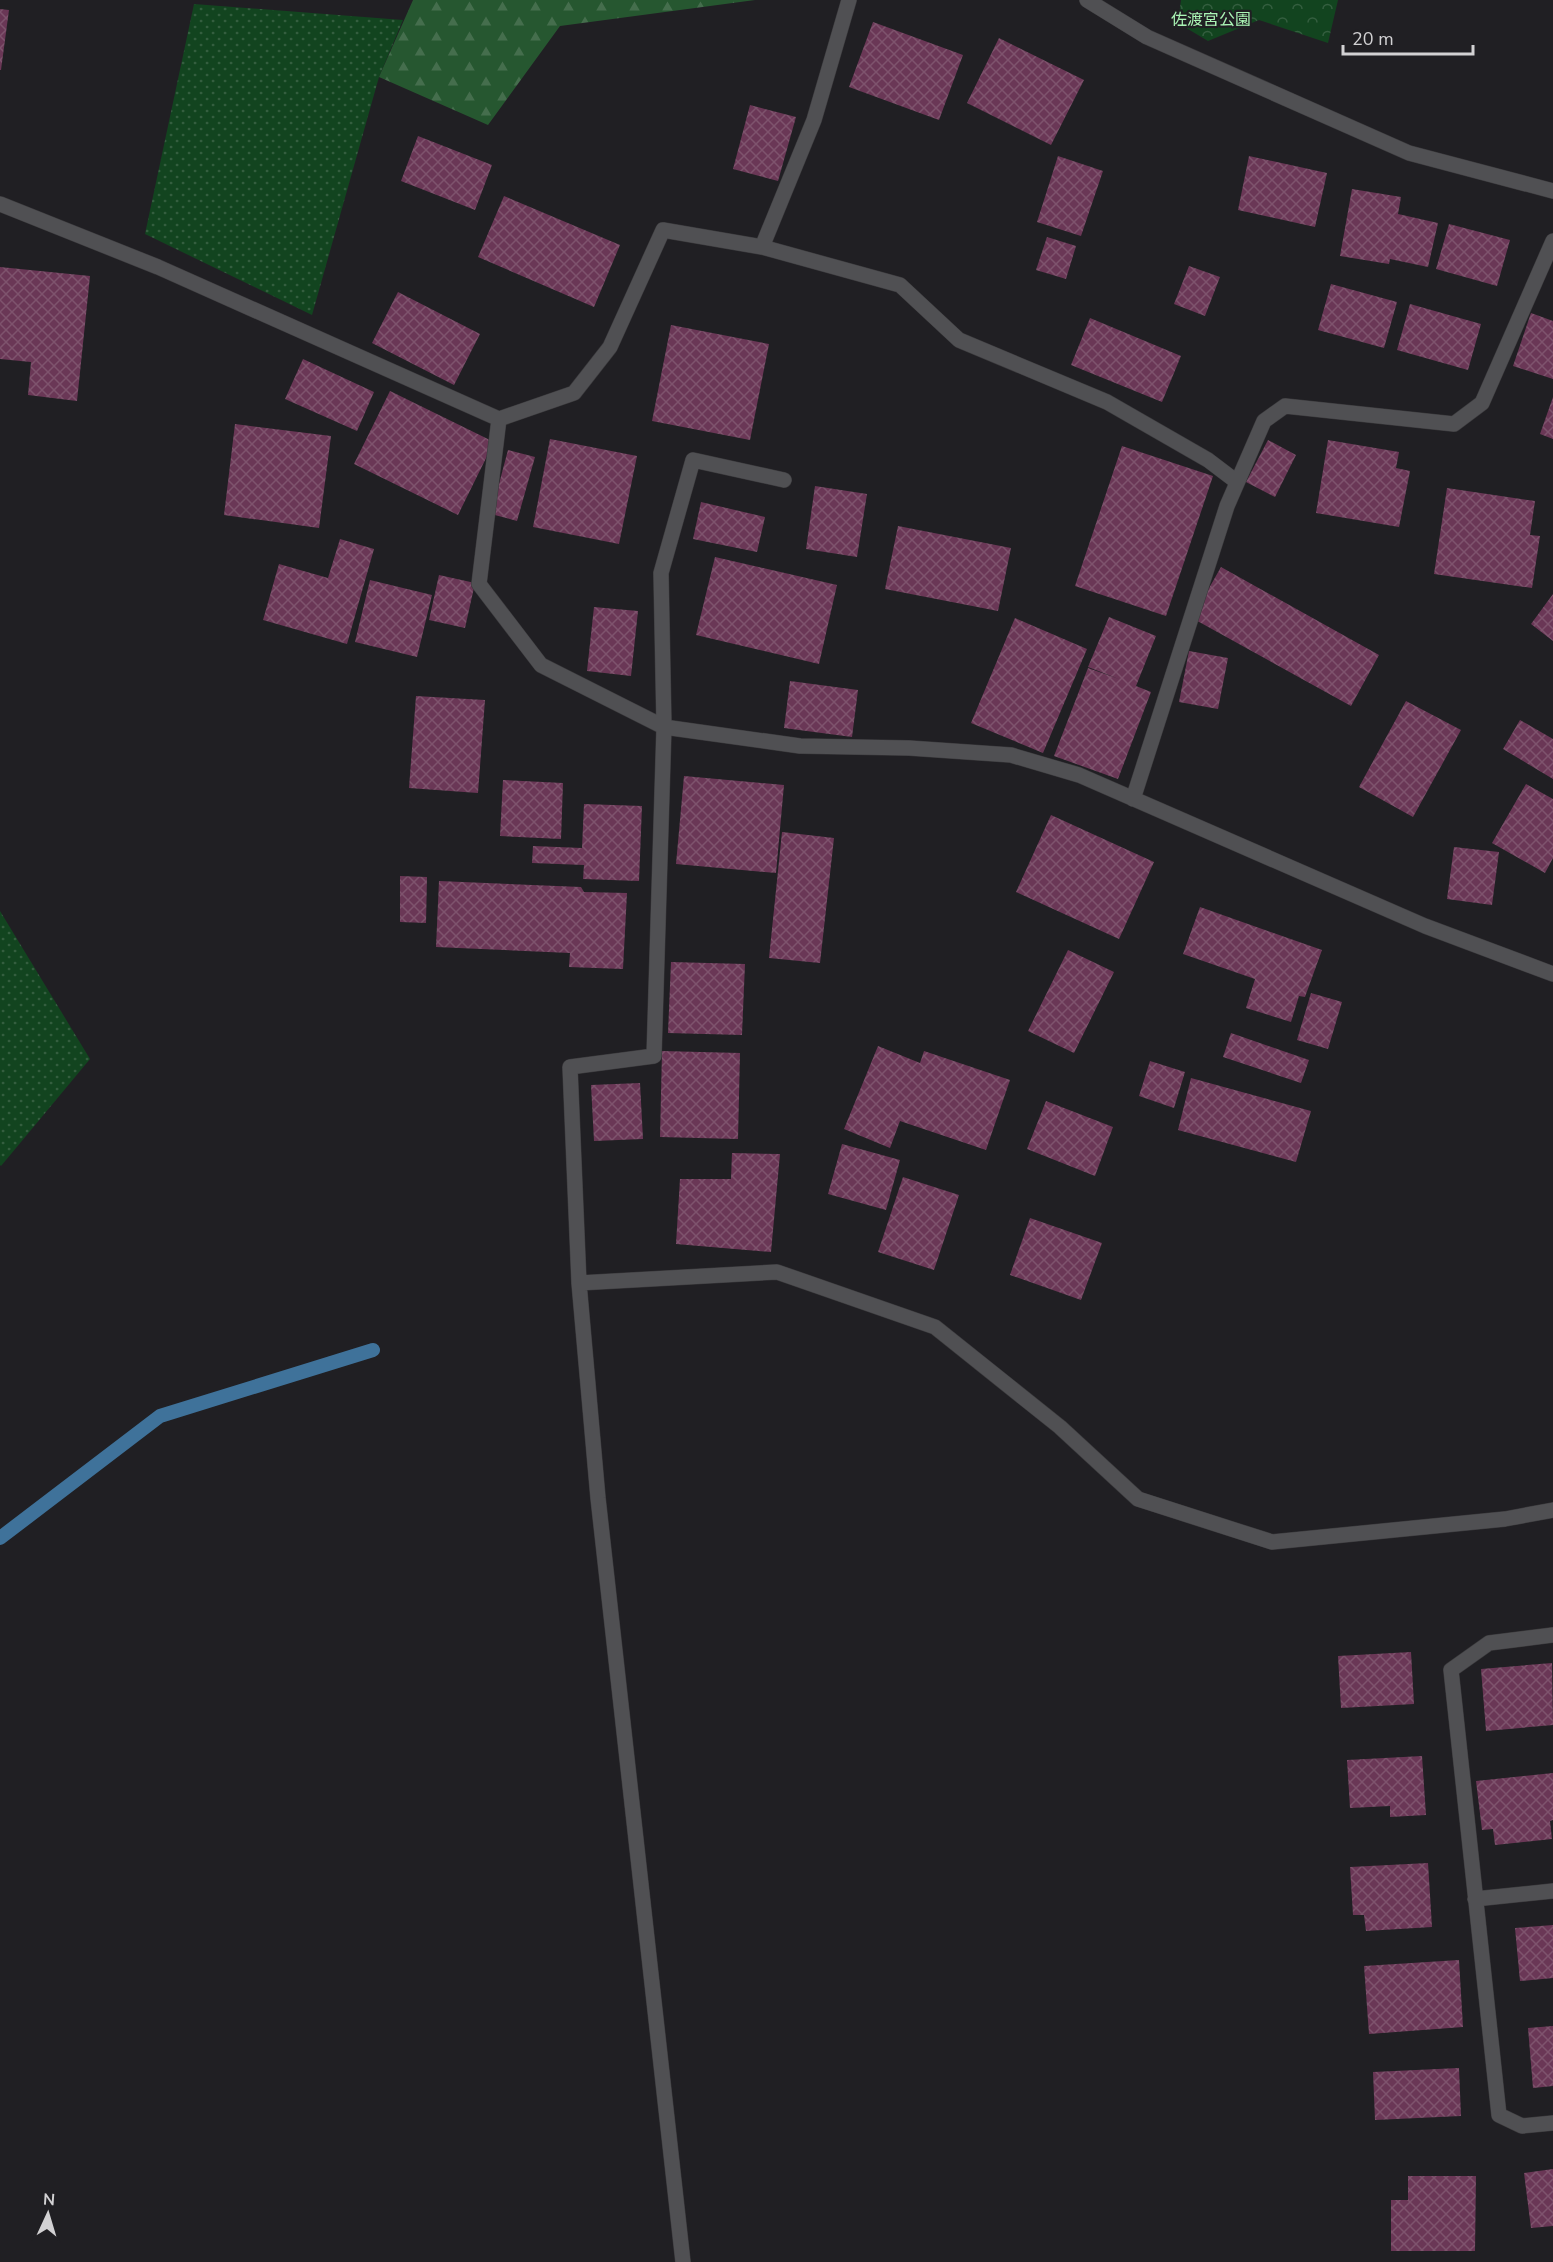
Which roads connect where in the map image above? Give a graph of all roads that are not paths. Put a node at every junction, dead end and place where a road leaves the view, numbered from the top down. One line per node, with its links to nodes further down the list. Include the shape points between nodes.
1 (849, 0): 6 (street, via 814,120)
2 (1087, 0): 3 (street, via 1147,37 1409,153)
3 (1553, 191)
4 (0, 204): 7 (street, via 158,267)
5 (1553, 241): 9 (street, via 1482,403 1454,424 1285,406 1263,421)
6 (762, 247): 7 (street, via 663,230 610,347 574,393); 9 (street, via 900,285 959,340 1107,402 1208,460)
7 (499, 419): 10 (street, via 479,584 541,665)
8 (784, 480): 10 (street, via 693,460 661,573)
9 (1237, 482): 11 (street)
10 (664, 727): 11 (street, via 800,746 1011,755 1079,775); 13 (street, via 654,1056 570,1067)
11 (1133, 799): 12 (street, via 1425,926)
12 (1553, 974)
13 (579, 1283): 14 (street, via 777,1272 935,1327 1060,1427 1138,1499 1272,1542 1505,1519); 19 (street, via 599,1510)
14 (1553, 1510)
15 (1553, 1635): 17 (street, via 1489,1643 1451,1670)
16 (1553, 1891): 17 (street)
17 (1476, 1899): 18 (street, via 1499,2115 1522,2126)
18 (1553, 2123)
19 (683, 2262)

